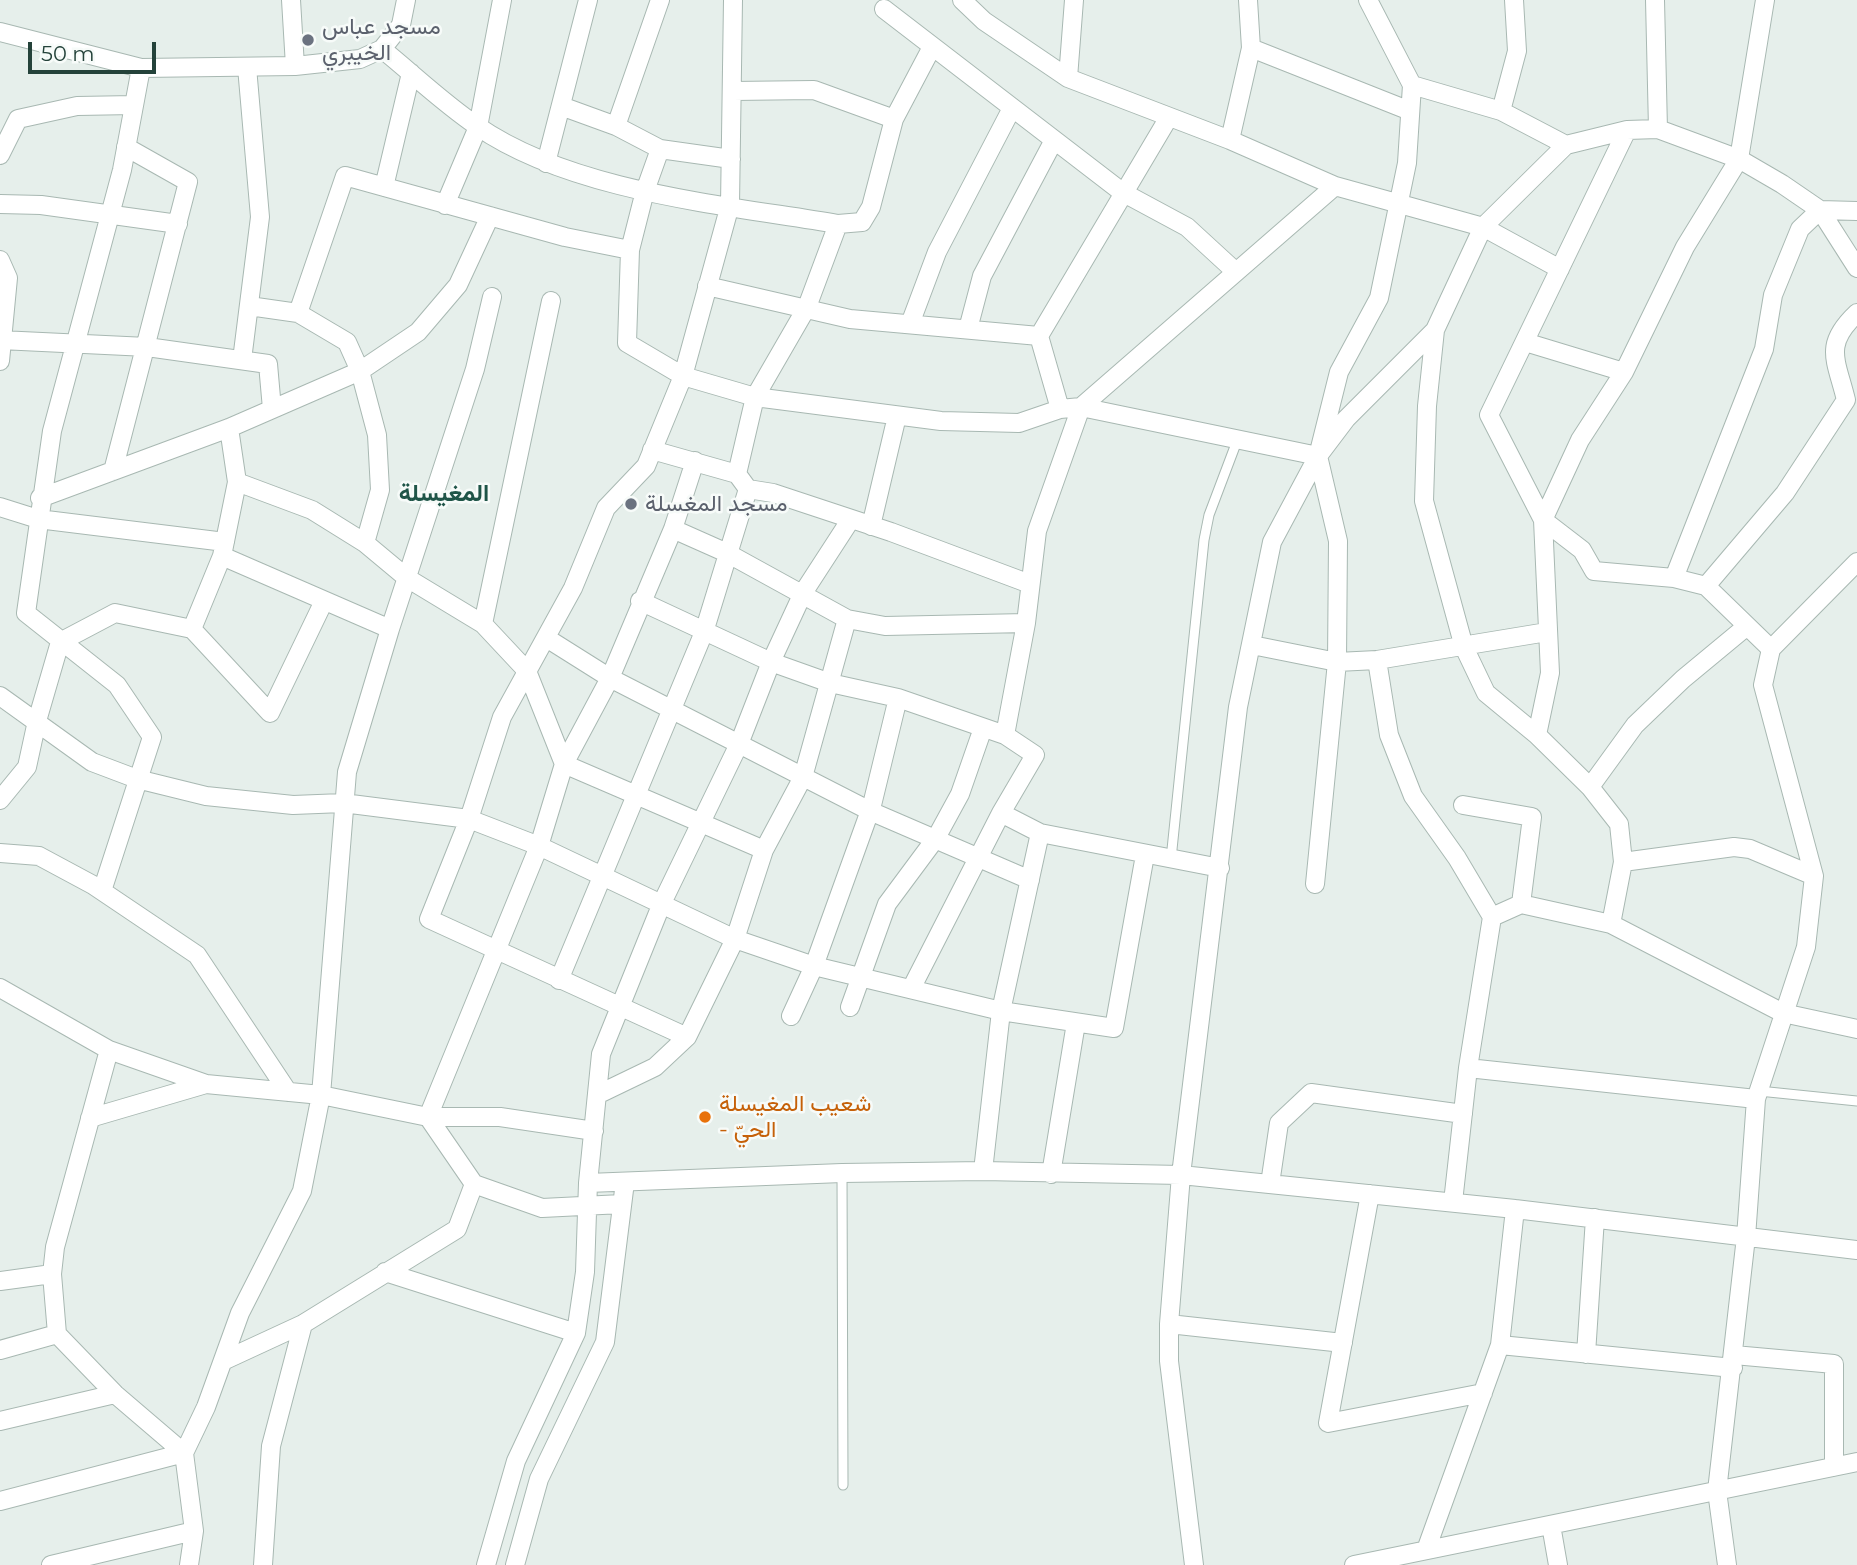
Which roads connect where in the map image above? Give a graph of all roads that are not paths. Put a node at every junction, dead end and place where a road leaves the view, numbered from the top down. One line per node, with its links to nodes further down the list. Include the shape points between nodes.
1 (291, 0): 20 (street)
2 (406, 0): 18 (street, via 401,25)
3 (502, 0): 34 (street)
4 (588, 0): 27 (street)
5 (660, 0): 33 (street)
6 (733, 0): 25 (street)
7 (962, 0): 23 (street, via 984,21)
8 (1074, 0): 23 (street)
9 (1248, 0): 17 (street)
10 (1368, 0): 24 (street)
11 (1514, 0): 30 (street, via 1517,51)
12 (1655, 0): 35 (street)
13 (1765, 0): 44 (street)
14 (884, 9): 16 (street)
15 (0, 32): 21 (street)
16 (932, 47): 28 (street); 32 (street)
17 (1251, 48): 29 (street); 37 (street)
18 (382, 49): 20 (street, via 360,59); 22 (street)
19 (247, 66): 20 (street); 21 (street); 69 (street, via 260,216)
20 (295, 66)
21 (141, 68): 26 (street)
22 (411, 73): 34 (street); 47 (street)
23 (1068, 78): 31 (street)
24 (1412, 85): 29 (street); 30 (street)
25 (733, 91): 32 (street, via 814,90); 43 (street)
26 (134, 105): 40 (street); 42 (street, via 77,106 18,119)
27 (561, 106): 33 (street); 45 (street)
28 (1011, 110): 38 (street); 73 (street, via 937,252)
29 (1410, 111): 53 (street, via 1407,163)
30 (1501, 111): 39 (street)
31 (1169, 117): 37 (street); 49 (street)
32 (894, 119): 59 (street, via 871,207 862,222)
33 (616, 126): 41 (street)
34 (478, 127): 45 (street); 51 (street)
35 (1658, 129): 36 (street); 44 (street)
36 (1627, 130): 39 (street); 64 (street)
37 (1230, 140): 46 (street)
38 (1053, 142): 49 (street); 74 (street, via 982,276)
39 (1566, 145): 60 (street)
40 (126, 147): 56 (street); 58 (street, via 188,183)
41 (660, 149): 43 (street); 48 (street)
42 (0, 155)
43 (731, 159): 52 (street)
44 (1739, 159): 54 (street); 84 (street, via 1685,247)
45 (546, 163): 48 (street)
46 (1335, 186): 53 (street); 65 (street)
47 (384, 187): 51 (street); 71 (street, via 345,176)
48 (645, 191): 52 (street); 61 (street)
49 (1122, 192): 65 (street, via 1186,227); 76 (street)
50 (0, 204): 56 (street)
51 (445, 205): 57 (street)
52 (730, 205): 59 (street); 66 (street)
53 (1398, 205): 60 (street); 94 (street, via 1379,298 1339,372)
54 (1820, 210): 55 (street); 63 (street); 112 (street, via 1801,229 1773,295 1764,349)
55 (1857, 211)
56 (110, 213): 58 (street); 78 (street)
57 (490, 216): 61 (street); 83 (street, via 458,285 418,332)
58 (178, 224): 80 (street)
59 (838, 224): 70 (street)
60 (1483, 227): 64 (street); 75 (street)
61 (630, 250): 85 (street, via 627,343)
62 (0, 261): 77 (street, via 8,278)
63 (1857, 268)
64 (1560, 269): 79 (street)
65 (1236, 272): 87 (street)
66 (707, 286): 70 (street); 85 (street)
67 (492, 297): 111 (street, via 475,369)
68 (551, 301): 120 (street)
69 (249, 306): 71 (street); 81 (street)
70 (807, 307): 73 (street, via 850,319); 86 (street)
71 (298, 313): 83 (street, via 347,342)
72 (1857, 313): 114 (street, via 1838,331 1834,348 1846,400 1785,493)
73 (910, 324): 74 (street)
74 (968, 329): 76 (street)
75 (1435, 330): 94 (street, via 1346,419); 129 (street, via 1424,501)
76 (1039, 335): 89 (street)
77 (2, 340): 78 (street); 82 (street)
78 (76, 342): 80 (street); 100 (street)
79 (1525, 342): 84 (street); 104 (street, via 1489,415)
80 (147, 347): 81 (street); 96 (street)
81 (242, 360): 88 (street, via 268,364)
82 (0, 361)
83 (360, 371): 88 (street); 107 (street, via 377,435 380,490)
84 (1624, 372): 104 (street, via 1580,440)
85 (683, 376): 86 (street); 93 (street)
86 (755, 397): 90 (street); 97 (street)
87 (1081, 407): 89 (street); 92 (street); 113 (street, via 1037,531)
88 (272, 409): 91 (street)
89 (1060, 409): 90 (street, via 1018,423)
90 (897, 416): 105 (street)
91 (229, 428): 96 (street); 98 (street)
92 (1237, 441): 94 (street); 164 (lane, via 1204,540)
93 (652, 450): 95 (street); 126 (street, via 646,466 606,508)
94 (1318, 456): 128 (street, via 1272,542); 133 (street, via 1338,541)
95 (695, 461): 97 (street); 106 (street)
96 (113, 471): 100 (street)
97 (737, 474): 99 (street)
98 (237, 482): 107 (street, via 312,510); 108 (street)
99 (748, 489): 103 (street); 109 (street)
100 (40, 498): 102 (street)
101 (0, 507): 102 (street)
102 (38, 519): 108 (street); 127 (street, via 26,613)
103 (851, 519): 105 (street); 115 (street)
104 (1543, 520): 112 (street, via 1582,550 1594,571); 125 (street)
105 (871, 526): 113 (street)
106 (673, 529): 109 (street); 117 (street)
107 (365, 543): 111 (street)
108 (223, 549): 116 (street); 122 (street)
109 (727, 553): 115 (street); 124 (street)
110 (1857, 562): 130 (street)
111 (407, 578): 120 (street); 123 (street)
112 (1674, 578): 114 (street)
113 (1030, 584): 119 (street)
114 (1706, 586): 121 (street)
115 (803, 593): 118 (street); 132 (street)
116 (324, 601): 122 (street, via 270,713); 123 (street)
117 (640, 601): 124 (street); 135 (street)
118 (847, 619): 119 (street, via 885,626); 136 (street)
119 (1026, 623): 143 (street)
120 (483, 624): 134 (street)
121 (1747, 626): 130 (street); 148 (street, via 1635,725)
122 (192, 629): 127 (street, via 115,613)
123 (390, 629): 151 (street, via 347,772)
124 (704, 632): 132 (street); 139 (street)
125 (1547, 632): 129 (street); 142 (street, via 1550,673)
126 (548, 639): 134 (street); 135 (street)
127 (60, 642): 140 (street); 147 (street, via 117,685 152,737)
128 (1252, 645): 133 (street); 166 (street, via 1238,708)
129 (1464, 647): 131 (street); 142 (street, via 1486,693)
130 (1771, 649): 168 (street, via 1763,685)
131 (1377, 660): 133 (street); 174 (street, via 1389,735 1413,796)
132 (771, 662): 136 (street); 144 (street)
133 (1337, 662): 170 (street)
134 (527, 671): 145 (street); 155 (street, via 502,717)
135 (610, 678): 139 (street); 145 (street)
136 (830, 682): 138 (street); 146 (street)
137 (0, 696): 140 (street)
138 (898, 698): 141 (street); 153 (street)
139 (673, 710): 144 (street); 149 (street)
140 (37, 721): 147 (street, via 92,762); 150 (street, via 27,767)
141 (983, 728): 143 (street); 158 (street, via 960,794)
142 (1537, 735): 148 (street)
143 (1005, 736): 154 (street, via 1035,755)
144 (739, 744): 146 (street); 156 (street)
145 (564, 764): 149 (street); 159 (street)
146 (803, 777): 153 (street); 160 (street)
147 (137, 779): 151 (street, via 218,798 293,805); 171 (street)
148 (1590, 787): 165 (street, via 1619,824)
149 (634, 793): 156 (street); 167 (street)
150 (0, 800)
151 (343, 803): 155 (street); 196 (street)
152 (1463, 806): 173 (street, via 1532,817)
153 (870, 811): 158 (street); 178 (street)
154 (1001, 813): 157 (street); 163 (street)
155 (469, 819): 159 (street); 177 (street, via 429,919)
156 (701, 823): 160 (street); 172 (street)
157 (1040, 833): 162 (street); 169 (street)
158 (936, 838): 163 (street); 179 (street, via 887,904)
159 (540, 846): 167 (street); 177 (street)
160 (764, 850): 176 (street)
161 (0, 853): 171 (street, via 39,856)
162 (1145, 855): 164 (street); 188 (street, via 1114,1028)
163 (977, 858): 169 (street); 182 (street)
164 (1171, 859): 166 (street)
165 (1623, 862): 168 (street, via 1734,847); 175 (street)
166 (1220, 868): 206 (street)
167 (600, 874): 172 (street); 180 (street)
168 (1815, 876): 186 (street, via 1806,947)
169 (1030, 880): 185 (street)
170 (1315, 884)
171 (102, 891): 194 (street, via 197,955)
172 (662, 903): 176 (street); 184 (street)
173 (1521, 904): 174 (street); 175 (street)
174 (1492, 917): 192 (street)
175 (1611, 924): 186 (street)
176 (735, 939): 178 (street); 190 (street)
177 (497, 950): 180 (street); 200 (street)
178 (814, 966): 179 (street); 187 (street)
179 (863, 978): 182 (street); 183 (street)
180 (559, 980): 184 (street)
181 (0, 988): 191 (street)
182 (911, 989): 185 (street)
183 (850, 1007)
184 (618, 1008): 190 (street); 195 (street, via 601,1055)
185 (1001, 1011): 188 (street); 203 (street)
186 (1783, 1013): 189 (street); 197 (street)
187 (791, 1016)
188 (1076, 1023): 205 (street)
189 (1857, 1029)
190 (687, 1037): 195 (street, via 655,1068)
191 (109, 1050): 193 (street); 201 (street)
192 (1468, 1068): 197 (street); 199 (street)
193 (206, 1084): 194 (street); 201 (street)
194 (288, 1092): 196 (street)
195 (599, 1094): 202 (street)
196 (321, 1095): 200 (street); 230 (street, via 302,1191 240,1313)
197 (1757, 1096): 198 (lane); 217 (street)
198 (1857, 1101)
199 (1463, 1114): 210 (street, via 1311,1093 1279,1123); 212 (street)
200 (428, 1117): 202 (street, via 500,1117); 209 (street)
201 (90, 1118): 220 (street)
202 (594, 1131): 208 (street)
203 (983, 1171): 204 (street); 205 (street)
204 (842, 1173): 207 (street); 238 (lane)
205 (1051, 1174): 206 (street)
206 (1181, 1175): 210 (street); 223 (street)
207 (625, 1182): 208 (street); 213 (street)
208 (587, 1183): 214 (street)
209 (474, 1184): 214 (street, via 542,1208); 219 (street, via 457,1229)
210 (1270, 1184): 211 (street)
211 (1370, 1194): 212 (street); 226 (street)
212 (1453, 1202): 215 (street)
213 (622, 1204): 214 (street); 248 (street, via 605,1342 539,1479)
214 (587, 1208): 224 (street, via 585,1272)
215 (1515, 1209): 216 (street); 227 (street)
216 (1595, 1219): 217 (street); 229 (street)
217 (1746, 1237): 218 (street); 231 (street)
218 (1857, 1250)
219 (385, 1272): 222 (street); 224 (street)
220 (52, 1274): 221 (street); 225 (street)
221 (0, 1281)
222 (303, 1324): 230 (street); 246 (street, via 271,1446)
223 (1169, 1324): 226 (street); 249 (street, via 1169,1361)
224 (576, 1333): 247 (street, via 516,1461)
225 (57, 1334): 228 (street); 233 (street)
226 (1343, 1343): 232 (street, via 1328,1423)
227 (1500, 1345): 229 (street); 232 (street)
228 (0, 1350)
229 (1586, 1354): 231 (street)
230 (223, 1361): 235 (street)
231 (1733, 1362): 237 (street, via 1834,1364); 239 (street)
232 (1483, 1393): 243 (street)
233 (115, 1394): 234 (street); 235 (street)
234 (0, 1421)
235 (184, 1453): 240 (street); 242 (street)
236 (1857, 1462): 237 (street)
237 (1835, 1467): 239 (street)
238 (843, 1485)
239 (1717, 1491): 241 (street); 252 (street)
240 (0, 1501)
241 (1551, 1525): 243 (street); 251 (street)
242 (194, 1531): 244 (street); 245 (street)
243 (1426, 1550): 250 (street)
244 (51, 1565)
245 (189, 1565)
246 (263, 1565)
247 (486, 1565)
248 (515, 1565)
249 (1194, 1565)
250 (1354, 1565)
251 (1558, 1565)
252 (1727, 1565)

